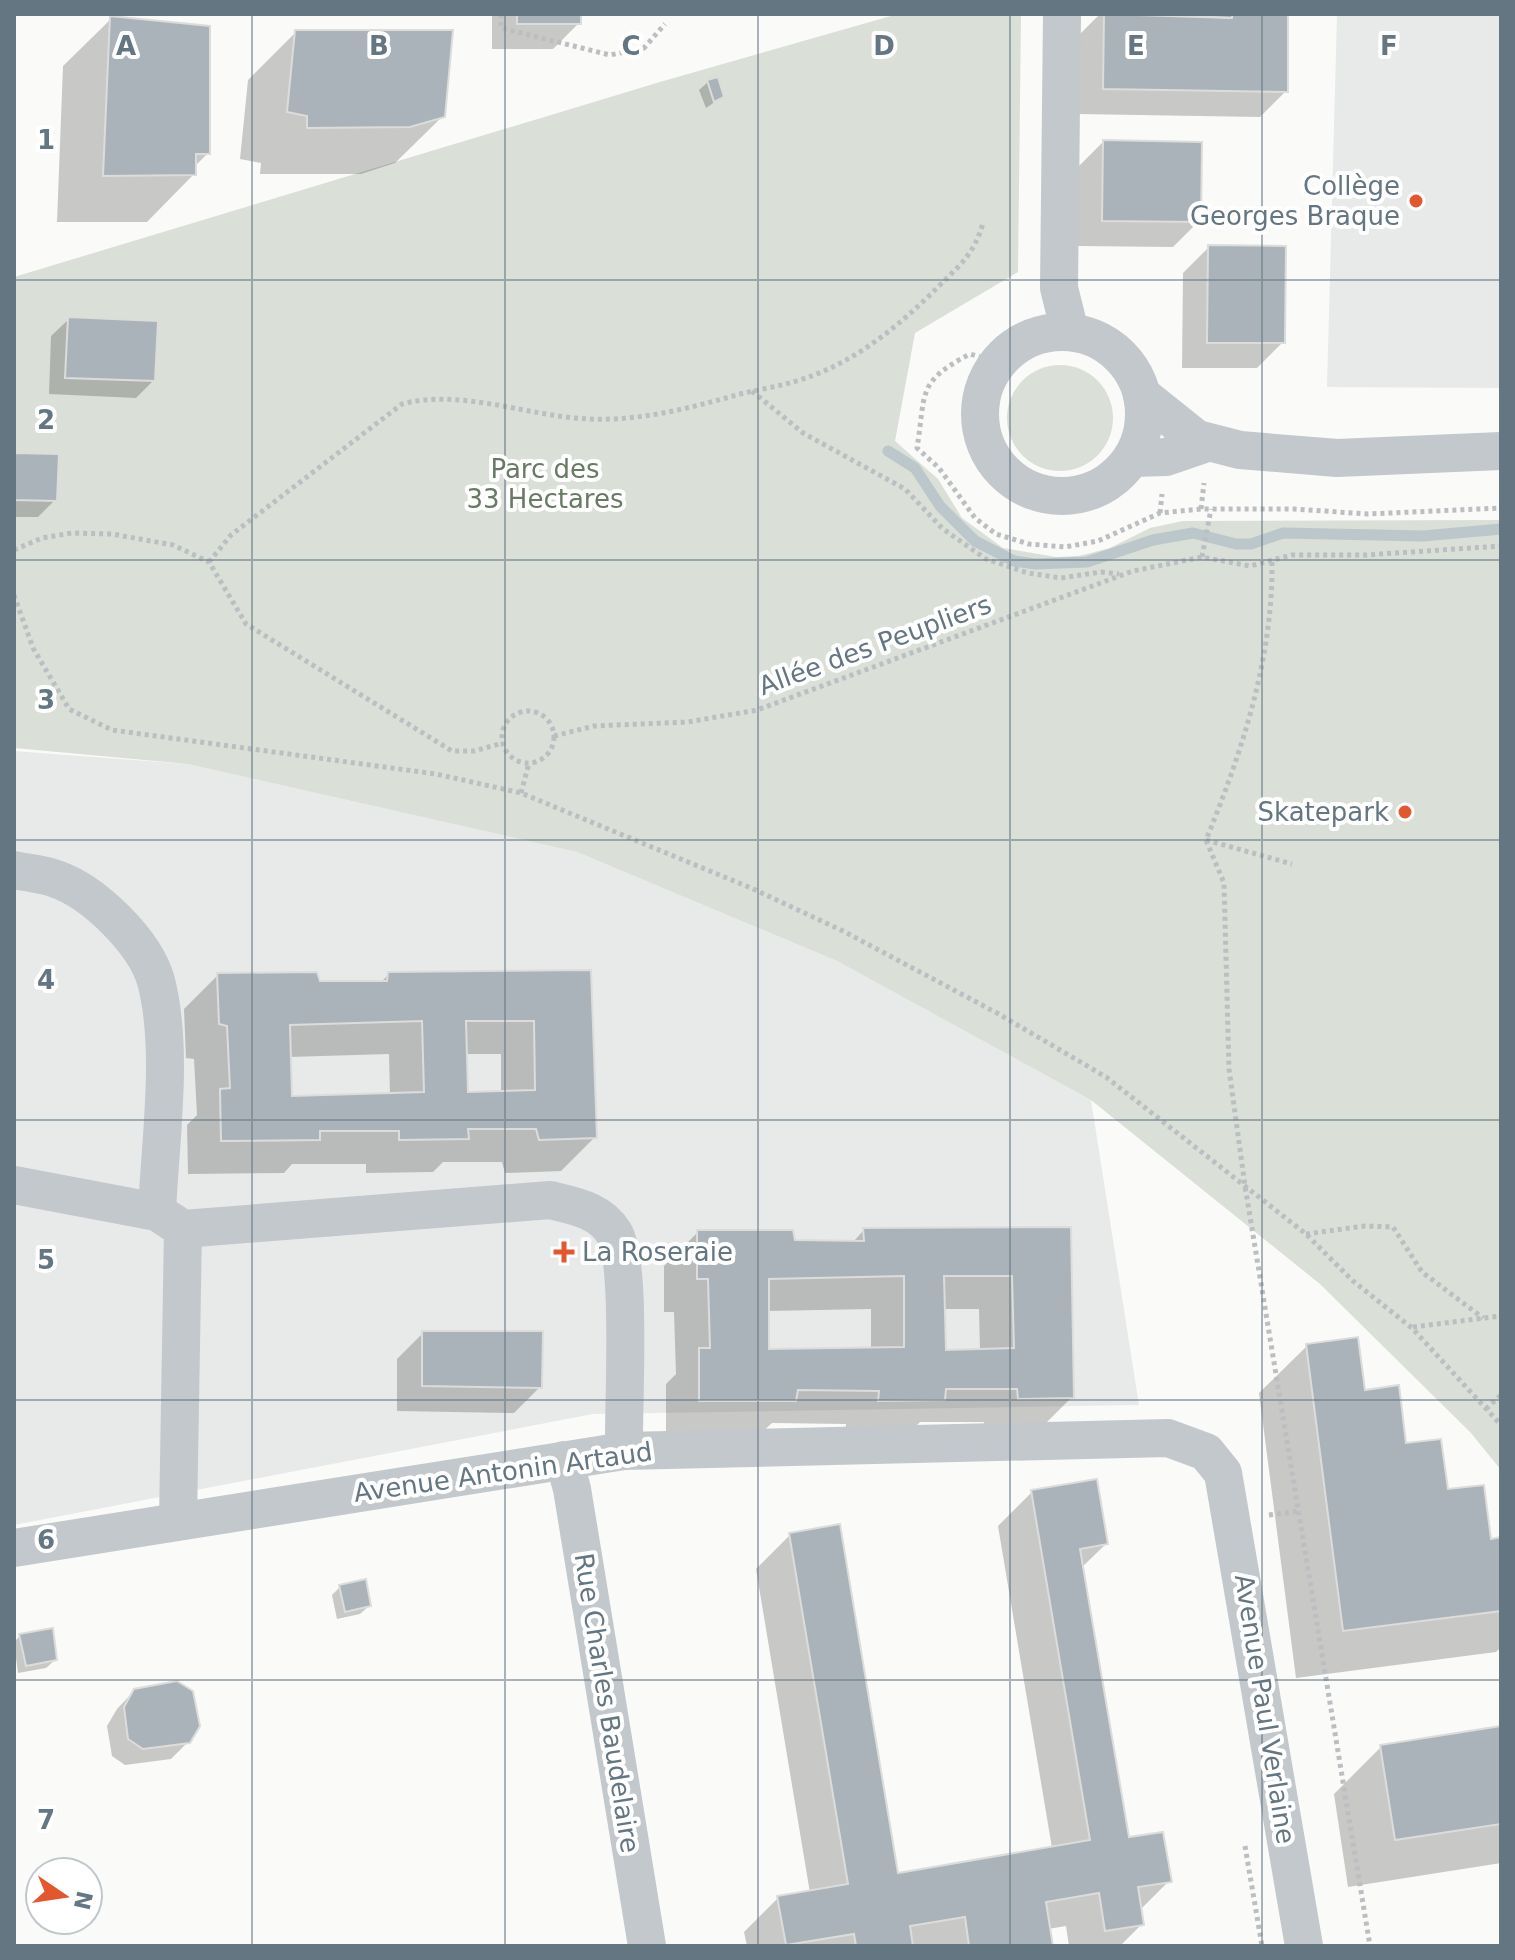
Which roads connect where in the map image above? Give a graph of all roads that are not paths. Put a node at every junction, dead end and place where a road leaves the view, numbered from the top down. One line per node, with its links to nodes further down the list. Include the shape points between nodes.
1 (1062, 14): 2 (street, via 1059,288)
2 (1070, 332): 3 (street, via 1113,349 1129,366); 6 (street, via 1043,334 998,362 985,386 980,412 983,439 995,463 1015,482 1039,494 1092,492)
3 (1142, 395): 4 (street); 6 (street, via 1143,433)
4 (1207, 443): 5 (street, via 1337,458); 6 (street, via 1166,457)
5 (1501, 451)
6 (1133, 458)
7 (14, 870): 9 (street, via 57,879 95,900 123,925 155,979 164,1046)
8 (14, 1185): 9 (street)
9 (170, 1220): 10 (street, via 550,1200 588,1209 614,1233 624,1267); 13 (street)
10 (624, 1451): 11 (street, Avenue Antonin Artaud); 12 (street, Avenue Antonin Artaud, via 1168,1438 1206,1452)
11 (564, 1460): 13 (street, Avenue Antonin Artaud); 15 (street, Rue Charles Baudelaire)
12 (1223, 1473): 16 (street, Avenue Paul Verlaine)
13 (178, 1521): 14 (street, Avenue Antonin Artaud)
14 (14, 1548)
15 (647, 1946)
16 (1304, 1946)

